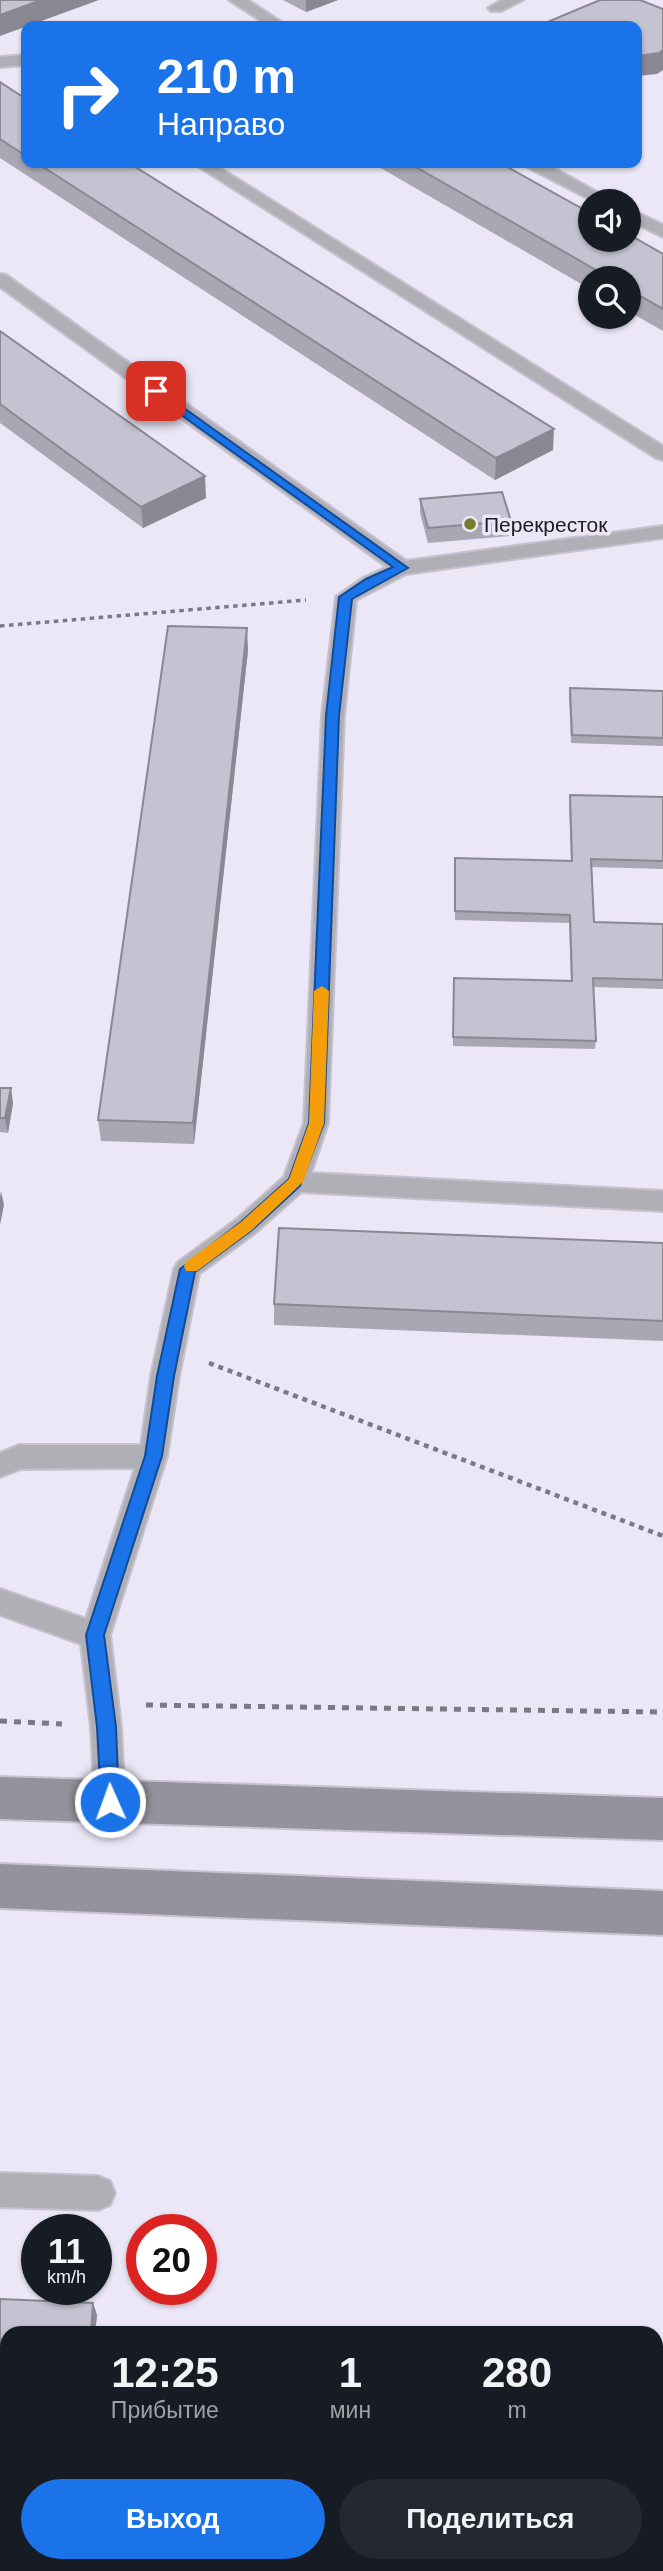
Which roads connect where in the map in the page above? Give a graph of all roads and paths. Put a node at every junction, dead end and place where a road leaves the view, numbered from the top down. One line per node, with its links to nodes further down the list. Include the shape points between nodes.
1 (237, 0): 4 (lane)
2 (515, 0): 3 (lane)
3 (496, 8)
4 (271, 21)
5 (21, 60): 6 (lane)
6 (0, 62)
7 (209, 168): 13 (lane)
8 (543, 168): 9 (lane)
9 (583, 189)
10 (641, 221): 11 (lane)
11 (663, 232)
12 (0, 279): 15 (lane)
13 (663, 454)
14 (663, 532): 15 (lane)
15 (402, 568): 16 (lane)
16 (346, 597): 17 (path); 18 (lane, via 332,716 316,1123)
17 (0, 626)
18 (295, 1182): 19 (lane); 20 (lane, via 246,1226 187,1269)
19 (663, 1201)
20 (171, 1348): 21 (lane); 23 (path)
21 (153, 1456): 22 (lane, via 19,1457); 25 (lane)
22 (0, 1465)
23 (663, 1536)
24 (0, 1602): 25 (lane)
25 (95, 1635): 28 (lane)
26 (663, 1712): 28 (path, via 130,1705)
27 (0, 1721): 28 (path)
28 (106, 1727): 30 (lane)
29 (0, 1798): 30 (main road)
30 (110, 1802): 31 (main road)
31 (663, 1819)
32 (0, 1886): 33 (main road)
33 (663, 1913)
34 (0, 2190): 35 (lane)
35 (97, 2193)

